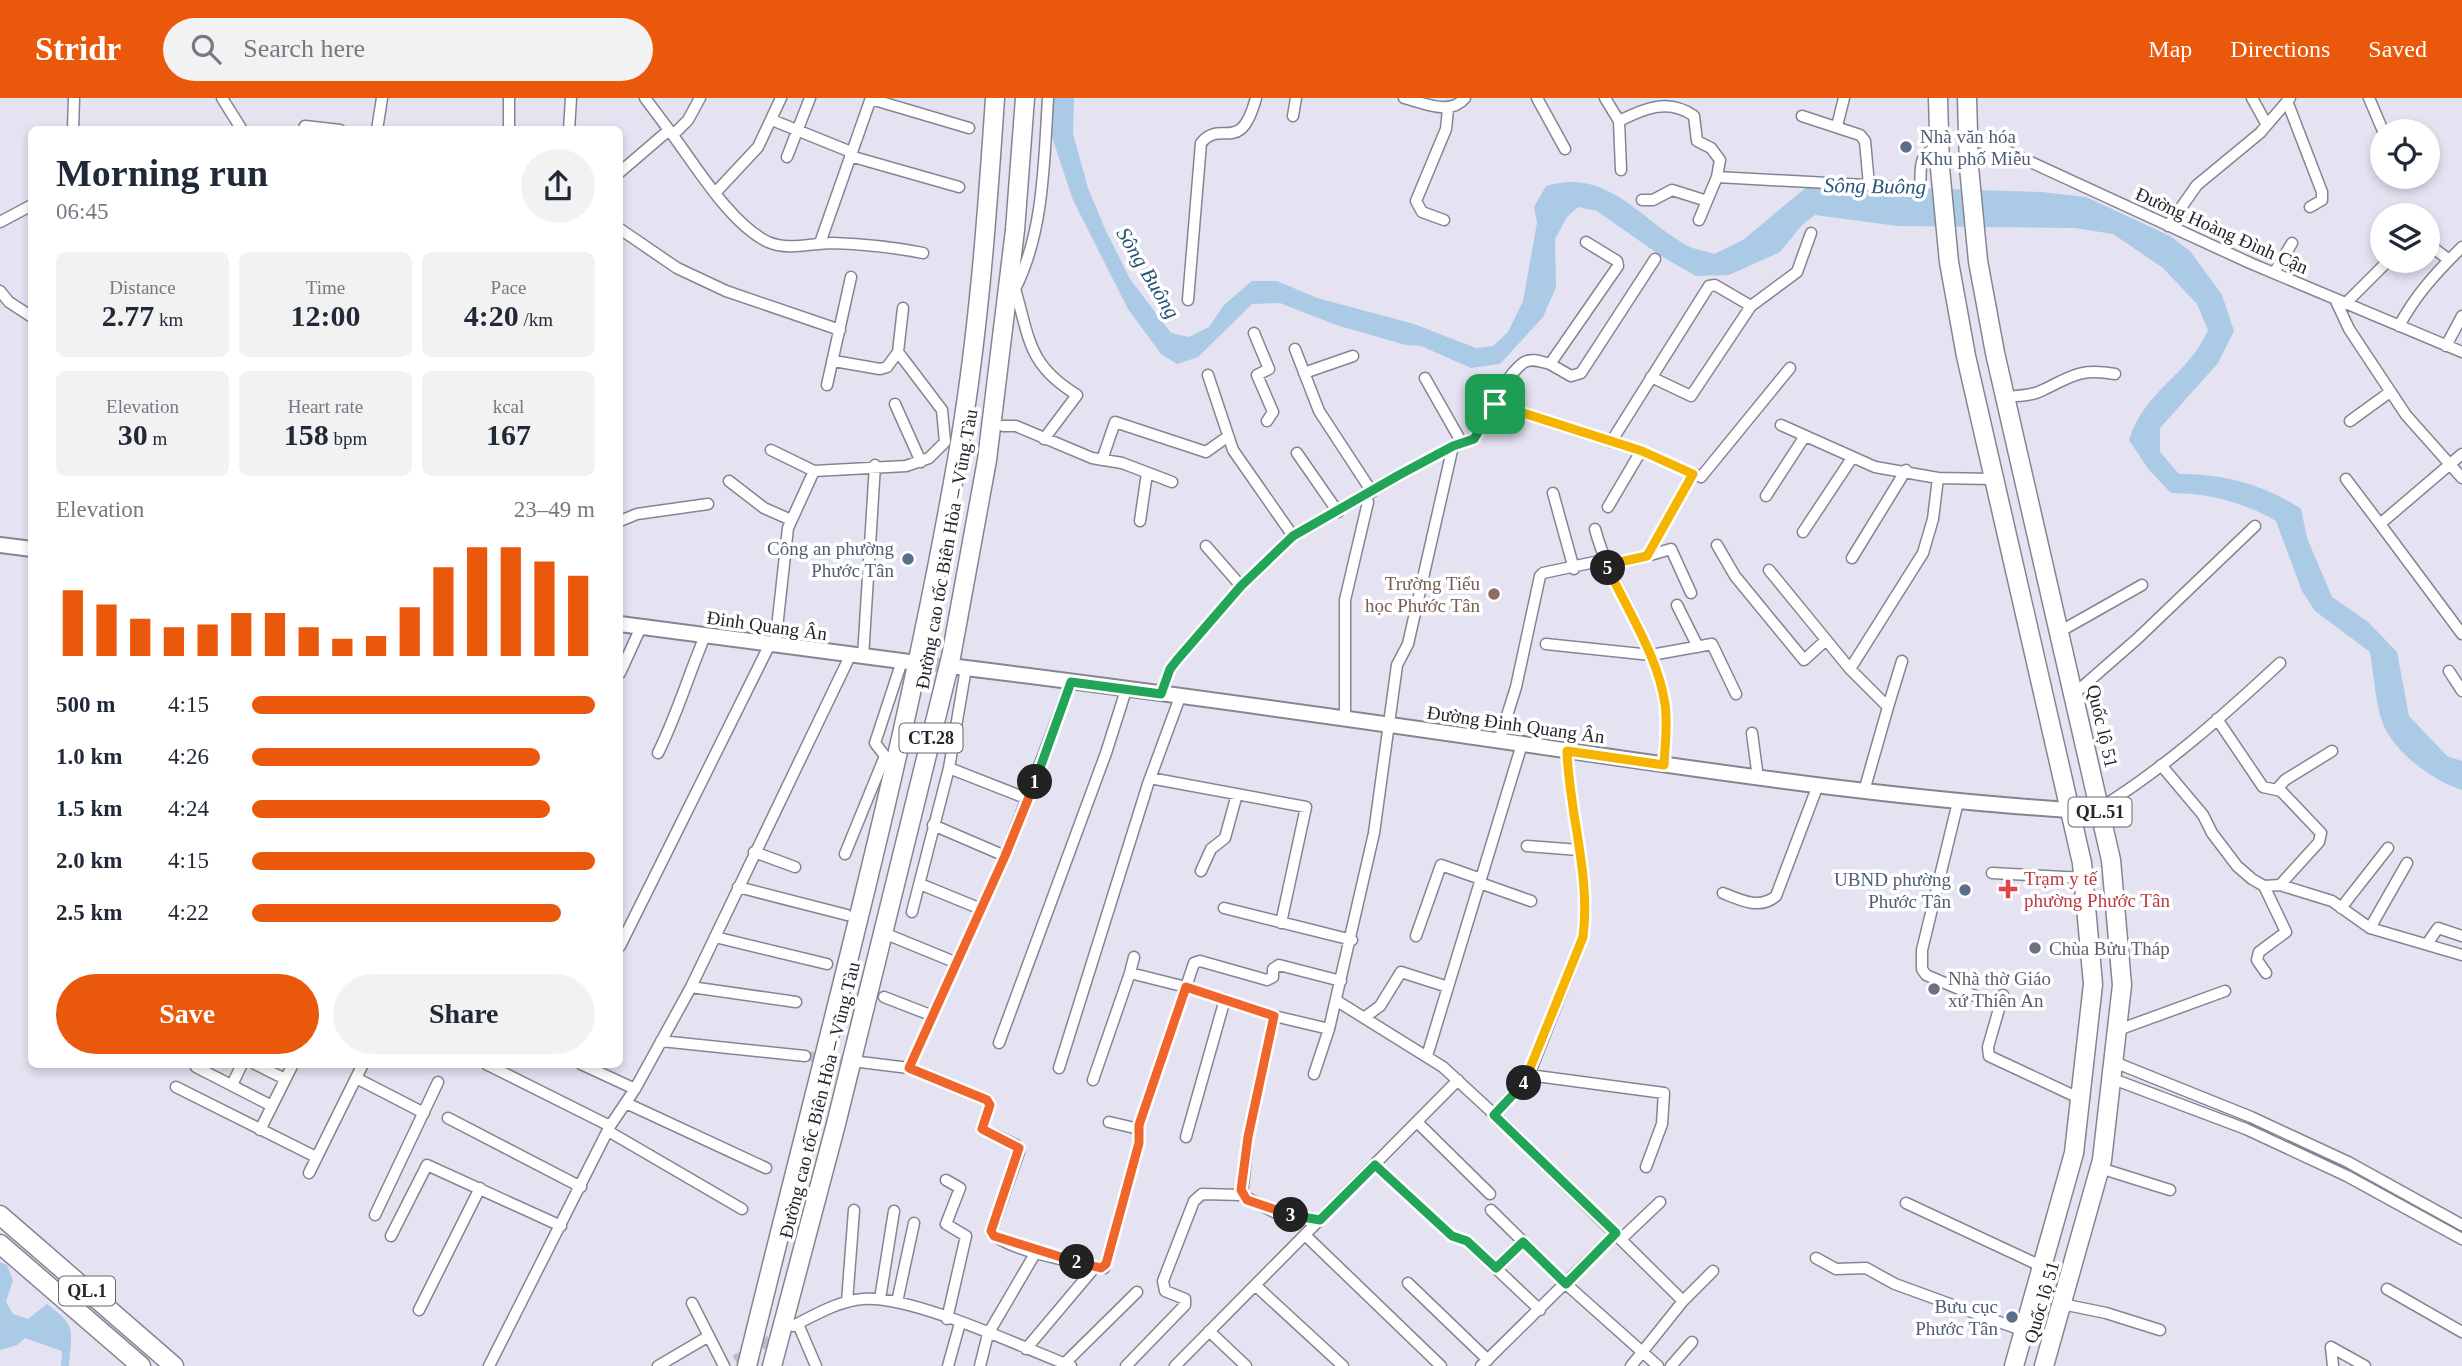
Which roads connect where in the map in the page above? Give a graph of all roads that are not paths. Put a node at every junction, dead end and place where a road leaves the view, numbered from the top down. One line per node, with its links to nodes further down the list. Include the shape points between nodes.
1 (74, 98): 34 (street)
2 (222, 98): 35 (street)
3 (382, 98): 36 (street)
4 (509, 98): 37 (street)
5 (571, 98): 38 (street)
6 (645, 98): 41 (street)
7 (700, 98): 41 (street, via 688,120)
8 (780, 98): 30 (street)
9 (810, 98): 40 (street)
10 (871, 98): 39 (street); 45 (street)
11 (995, 98): 362 (highway, Đường cao tốc Biên Hòa – Vũng Tàu / CT.28, via 986,227 958,456 922,651)
12 (1025, 98): 370 (highway, Đường cao tốc Biên Hòa – Vũng Tàu / CT.28, via 1015,230 987,460 951,657)
13 (1048, 98): 109 (street, via 1041,198 1027,265 1015,289 1041,368 1077,395)
14 (1256, 98): 76 (street, via 1251,118 1241,130 1205,137 1201,143)
15 (1296, 98): 27 (street)
16 (1404, 98): 26 (street)
17 (1465, 98): 26 (street)
18 (1537, 98): 44 (street)
19 (1605, 98): 31 (street)
20 (1844, 98): 32 (street)
21 (1938, 98): 43 (highway, QL.51)
22 (1966, 98): 42 (highway, QL.51)
23 (2252, 98): 33 (street)
24 (2369, 98): 29 (street)
25 (2288, 100): 33 (street); 56 (street, via 2322,192 2322,200)
26 (1448, 109): 57 (street, via 1446,129 1416,201 1422,212)
27 (1293, 116)
28 (1802, 116): 32 (street)
29 (2378, 119)
30 (772, 120): 40 (street); 52 (street, via 758,147)
31 (1619, 121): 48 (street); 49 (street, via 1660,103 1689,113 1696,121 1697,141 1711,148 1720,160)
32 (1837, 125): 50 (street, via 1865,141)
33 (2267, 125): 60 (street, via 2197,185)
34 (73, 126)
35 (240, 126)
36 (378, 126)
37 (509, 126)
38 (569, 126)
39 (969, 128)
40 (798, 130): 45 (street); 46 (street)
41 (671, 132): 47 (street); 52 (street)
42 (1968, 139): 60 (street, Đường Hoàng Đình Cận, via 1998,147); 100 (highway, Quốc lộ 51 / QL.51, via 1979,261)
43 (1939, 144): 50 (street, via 1919,165 1920,188); 127 (highway, Quốc lộ 51 / QL.51, via 1950,262)
44 (1566, 149)
45 (851, 154): 51 (street); 64 (street)
46 (787, 157)
47 (623, 167)
48 (1621, 170)
49 (1717, 177): 50 (street); 54 (street)
50 (1869, 186)
51 (959, 187)
52 (716, 192): 64 (street, via 750,230 770,243 795,247)
53 (1642, 200): 54 (street, via 1672,190)
54 (1707, 201): 58 (street)
55 (28, 207): 59 (street)
56 (2310, 207)
57 (1444, 220)
58 (1699, 220)
59 (0, 222)
60 (2168, 226): 71 (street, Đường Hoàng Đình Cận)
61 (623, 231): 83 (street, via 677,268 726,291)
62 (1811, 233): 78 (street, via 1797,272)
63 (1586, 242): 91 (street, via 1618,266)
64 (820, 243): 67 (street)
65 (2292, 243): 71 (street)
66 (2462, 247): 70 (street)
67 (923, 253)
68 (2440, 253): 70 (street)
69 (1655, 259): 91 (street, via 1581,373 1571,376)
70 (2449, 260): 82 (street, via 2412,301)
71 (2274, 273): 75 (street, Đường Hoàng Đình Cận)
72 (2376, 273): 77 (street)
73 (851, 277): 83 (street)
74 (2, 297): 80 (street)
75 (2336, 299): 77 (street, Đường Hoàng Đình Cận); 99 (street, via 2349,329)
76 (1188, 300)
77 (2346, 303): 82 (street, Đường Hoàng Đình Cận)
78 (1751, 306): 96 (street, via 1691,396); 96 (street, via 1711,284)
79 (903, 308): 87 (street)
80 (28, 314)
81 (2462, 316): 85 (street)
82 (2399, 326): 85 (street, Đường Hoàng Đình Cận)
83 (840, 330): 90 (street)
84 (1254, 333): 103 (street, via 1269,369 1256,375 1273,412)
85 (2446, 346): 88 (street, Đường Hoàng Đình Cận)
86 (1295, 349): 93 (street)
87 (898, 352): 90 (street, via 880,369); 118 (street, via 942,410 945,442)
88 (2462, 352)
89 (1353, 356): 93 (street)
90 (834, 361): 98 (street)
91 (1550, 364): 102 (street, via 1523,363)
92 (1790, 368): 124 (street, via 1704,475)
93 (1304, 373): 133 (street, via 1319,411)
94 (2115, 374): 100 (street, via 2089,370 2039,392)
95 (1208, 375): 108 (street)
96 (1651, 377): 110 (street)
97 (1425, 378): 111 (street)
98 (827, 385)
99 (2390, 392): 104 (street); 119 (street)
100 (2005, 397): 160 (highway, Quốc lộ 51 / QL.51)
101 (895, 404): 118 (street)
102 (1495, 404): 110 (street); 111 (street, via 1474,439)
103 (1267, 421)
104 (2350, 421)
105 (1781, 425): 107 (street)
106 (1003, 426): 109 (street, via 1016,426)
107 (1805, 436): 116 (street); 132 (street)
108 (1227, 437): 117 (street, via 1206,452 1115,422); 144 (street)
109 (1044, 439): 117 (street)
110 (1611, 442): 113 (street)
111 (1457, 444): 133 (street); 186 (street, via 1408,643 1397,665)
112 (771, 450): 122 (street)
113 (1642, 451): 124 (street); 135 (street)
114 (1297, 453): 136 (street)
115 (2462, 454): 119 (street)
116 (1852, 458): 121 (street, via 1884,470); 143 (street)
117 (1102, 460): 123 (street)
118 (921, 462): 120 (street)
119 (2452, 464): 126 (street); 140 (street)
120 (875, 465): 122 (street); 168 (street)
121 (1906, 470): 125 (street); 150 (street)
122 (814, 471): 138 (street)
123 (1147, 473): 130 (street); 139 (street)
124 (1693, 474): 149 (street)
125 (1938, 478): 127 (street); 174 (street, via 1923,553)
126 (2462, 478)
127 (1993, 479): 205 (highway, Quốc lộ 51 / QL.51)
128 (2346, 479): 140 (street)
129 (729, 481): 138 (street, via 764,508)
130 (1172, 482)
131 (1553, 493): 152 (street)
132 (1766, 496)
133 (1370, 497): 136 (street); 184 (street, via 1345,600)
134 (708, 504): 137 (street)
135 (1608, 508)
136 (1338, 512): 144 (street)
137 (623, 520)
138 (791, 520): 165 (street)
139 (1140, 522)
140 (2380, 524): 161 (street)
141 (2255, 526): 181 (street)
142 (1595, 529): 151 (street)
143 (1803, 532)
144 (1293, 536): 155 (street)
145 (0, 545): 148 (street)
146 (1717, 545): 163 (street, via 1735,576 1804,660)
147 (1206, 546): 155 (street)
148 (28, 548)
149 (1647, 556): 151 (street); 156 (street, via 1671,549)
150 (1852, 558)
151 (1605, 563): 152 (street); 167 (street)
152 (1574, 569): 188 (street, via 1540,576)
153 (1769, 570): 163 (street)
154 (2142, 585): 160 (street)
155 (1241, 586): 179 (street, via 1170,669)
156 (1691, 593)
157 (1677, 605): 166 (street)
158 (623, 624): 159 (street, Đinh Quang Ân)
159 (641, 627): 162 (street, Đinh Quang Ân); 172 (street)
160 (2059, 632): 181 (highway, Quốc lộ 51 / QL.51)
161 (2462, 634)
162 (705, 636): 165 (street, Đinh Quang Ân); 192 (street, via 683,689 680,709)
163 (1826, 640): 174 (street)
164 (1546, 644): 167 (street)
165 (772, 646): 168 (street, Đinh Quang Ân); 236 (street)
166 (1698, 647): 167 (street); 180 (street, via 1714,647)
167 (1651, 655): 193 (street, via 1665,702)
168 (857, 657): 170 (street, Đinh Quang Ân); 210 (street)
169 (1902, 661): 183 (street)
170 (906, 662): 211 (street, via 875,743 885,756)
171 (2280, 663): 185 (street)
172 (623, 666)
173 (962, 668): 176 (street, Đường Đinh Quang Ân); 195 (street)
174 (1850, 668): 183 (street)
175 (2449, 671): 178 (street)
176 (1071, 682): 177 (street, Đường Đinh Quang Ân); 202 (street)
177 (1126, 690): 179 (street, Đường Đinh Quang Ân); 262 (street)
178 (2462, 691)
179 (1161, 694): 182 (street, Đường Đinh Quang Ân)
180 (1735, 694)
181 (2074, 694): 204 (highway, Quốc lộ 51 / QL.51)
182 (1180, 697): 184 (street, Đường Đinh Quang Ân); 196 (street)
183 (1888, 707): 200 (street)
184 (1345, 718): 186 (street, Đường Đinh Quang Ân)
185 (2217, 719): 194 (street); 199 (street, via 2263,787)
186 (1390, 725): 188 (street, Đường Đinh Quang Ân); 237 (street)
187 (1752, 733): 197 (street)
188 (1499, 741): 189 (street, Đường Đinh Quang Ân)
189 (1522, 744): 190 (street, Đường Đinh Quang Ân); 218 (street)
190 (1567, 751): 193 (street, Đường Đinh Quang Ân); 209 (street)
191 (2332, 751): 199 (street)
192 (657, 753)
193 (1664, 765): 197 (street, Đường Đinh Quang Ân)
194 (2161, 765): 204 (street); 221 (street, via 2203,814 2237,866)
195 (949, 768): 202 (street); 206 (street)
196 (1150, 778): 201 (street); 274 (street)
197 (1758, 778): 198 (street, Đường Đinh Quang Ân)
198 (1818, 785): 200 (street, Đường Đinh Quang Ân); 223 (street, via 1776,896 1765,903)
199 (2277, 789): 220 (street, via 2321,833 2319,842)
200 (1864, 791): 203 (street, Đường Đinh Quang Ân)
201 (1237, 794): 215 (street, via 1225,838 1211,849); 230 (street, via 1306,807)
202 (1028, 799): 212 (street)
203 (1958, 802): 205 (street, Đường Đinh Quang Ân); 255 (street, via 1922,950 1922,969 1926,975)
204 (2100, 808): 205 (highway); 260 (highway, Quốc lộ 51 / QL.51, via 2111,860 2122,985)
205 (2070, 810): 217 (highway, Quốc lộ 51 / QL.51)
206 (933, 825): 212 (street); 219 (street)
207 (1527, 846): 209 (street)
208 (2388, 848): 226 (street)
209 (1579, 850): 277 (street, via 1586,918 1583,937)
210 (754, 852): 214 (street); 222 (street)
211 (845, 854)
212 (1005, 856): 227 (street)
213 (2407, 863): 231 (street)
214 (795, 867)
215 (1201, 871)
216 (1992, 873): 217 (street)
217 (2083, 878): 286 (highway, Quốc lộ 51 / QL.51, via 2093,984)
218 (1481, 881): 224 (street); 233 (street, via 1441,865); 246 (street)
219 (920, 884): 227 (street); 228 (street)
220 (2280, 885): 221 (street); 226 (street)
221 (2264, 886): 244 (street, via 2286,932 2259,952 2256,960)
222 (738, 887): 229 (street); 235 (street)
223 (1723, 893)
224 (1531, 901)
225 (1224, 908): 230 (street)
226 (2341, 908): 231 (street)
227 (981, 909): 241 (street)
228 (912, 912)
229 (847, 915)
230 (1281, 923): 237 (street)
231 (2370, 928): 238 (street)
232 (891, 936): 241 (street)
233 (1416, 936)
234 (2462, 936): 238 (street, via 2438,928)
235 (715, 937): 242 (street); 248 (street)
236 (623, 940)
237 (1352, 940): 245 (street)
238 (2427, 944): 239 (street)
239 (2462, 954)
240 (1134, 957): 243 (street)
241 (957, 963): 256 (street)
242 (827, 964)
243 (1130, 973): 247 (street); 280 (street)
244 (2266, 973)
245 (1341, 981): 247 (street, via 1279,965 1267,980 1196,961); 253 (street)
246 (1448, 986): 258 (street, via 1401,972 1380,1006); 264 (street)
247 (1186, 987): 252 (street); 296 (street)
248 (691, 988): 254 (street); 261 (street)
249 (2225, 991): 260 (street)
250 (2003, 995): 255 (street)
251 (884, 997): 256 (street)
252 (1226, 999): 257 (street); 299 (street)
253 (1337, 1000): 258 (street); 259 (street)
254 (796, 1003)
255 (1999, 1006): 286 (street, via 1987,1047 1989,1056)
256 (933, 1016): 273 (street)
257 (1274, 1016): 259 (street); 313 (street, via 1248,1137)
258 (1366, 1017): 264 (street)
259 (1329, 1028): 276 (street)
260 (2118, 1030): 275 (highway, Quốc lộ 51 / QL.51)
261 (661, 1041): 263 (street); 285 (street)
262 (999, 1043)
263 (805, 1056)
264 (1427, 1056): 281 (street)
265 (860, 1062): 273 (street)
266 (198, 1068): 283 (street)
267 (240, 1068): 283 (street)
268 (263, 1068): 279 (street)
269 (291, 1068): 279 (street)
270 (361, 1068): 278 (street)
271 (494, 1068): 295 (street)
272 (590, 1068): 285 (street)
273 (909, 1068): 332 (street, via 989,1102 982,1129 1016,1145 1019,1152 991,1231 998,1239)
274 (1059, 1068)
275 (2114, 1070): 291 (street); 297 (street); 305 (highway, Quốc lộ 51 / QL.51)
276 (1314, 1074)
277 (1530, 1075): 290 (street); 303 (street, via 1664,1093 1662,1124)
278 (356, 1078): 289 (street); 300 (street)
279 (285, 1079): 288 (street)
280 (1093, 1080)
281 (1458, 1080): 290 (street); 294 (street)
282 (439, 1083): 289 (street)
283 (232, 1085): 288 (street)
284 (176, 1087): 298 (street)
285 (635, 1089): 287 (street)
286 (2081, 1099): 335 (highway, Quốc lộ 51 / QL.51, via 2074,1153)
287 (626, 1103): 295 (street); 304 (street)
288 (272, 1106): 298 (street)
289 (424, 1113): 320 (street)
290 (1494, 1115): 328 (street)
291 (2251, 1117): 297 (street); 301 (street)
292 (448, 1118): 309 (street)
293 (1109, 1122): 296 (street)
294 (1417, 1122): 302 (street); 312 (street)
295 (609, 1129): 309 (street); 316 (street)
296 (1139, 1129): 334 (street, via 1106,1264)
297 (2246, 1129): 307 (street)
298 (260, 1130): 300 (street)
299 (1186, 1137)
300 (316, 1157): 306 (street)
301 (2353, 1164): 307 (street); 324 (street)
302 (1375, 1165): 322 (street); 336 (street, via 1452,1236 1467,1241)
303 (1646, 1167)
304 (766, 1168)
305 (2100, 1168): 311 (street); 348 (highway, Quốc lộ 51 / QL.51)
306 (309, 1173)
307 (2347, 1176): 329 (street)
308 (946, 1180): 351 (street, via 960,1188 946,1224 966,1236)
309 (581, 1187): 325 (street)
310 (480, 1188): 325 (street); 327 (street, via 427,1165); 349 (street)
311 (2170, 1190)
312 (1490, 1194)
313 (1242, 1195): 322 (street, via 1274,1212); 374 (street, via 1202,1194 1194,1201 1163,1281 1165,1291 1185,1299 1185,1305)
314 (1660, 1202): 328 (street)
315 (1906, 1203): 335 (street)
316 (742, 1209)
317 (854, 1210): 345 (street)
318 (1491, 1210): 330 (street)
319 (894, 1211): 343 (street)
320 (375, 1215)
321 (0, 1216): 367 (highway, QL.1)
322 (1320, 1220): 326 (street)
323 (914, 1223): 346 (street)
324 (2462, 1225)
325 (561, 1226): 368 (street)
326 (1305, 1235): 340 (street); 378 (street)
327 (391, 1236)
328 (1619, 1236): 339 (street); 344 (street)
329 (2462, 1239)
330 (1523, 1242): 336 (street); 339 (street)
331 (0, 1244): 366 (highway, QL.1)
332 (1036, 1252): 334 (street); 357 (street)
333 (1816, 1258): 355 (street, via 1836,1269 1866,1268 1895,1284)
334 (1095, 1267): 360 (street)
335 (2043, 1267): 355 (highway, Quốc lộ 51 / QL.51)
336 (1496, 1268): 350 (street)
337 (1713, 1271): 344 (street)
338 (1408, 1283): 363 (street)
339 (1566, 1284): 350 (street); 361 (street)
340 (1255, 1285): 354 (street); 377 (street)
341 (2387, 1289): 356 (street)
342 (1137, 1292): 365 (street)
343 (880, 1299): 345 (street); 346 (street)
344 (1683, 1301): 361 (street)
345 (847, 1302): 371 (street, via 796,1325)
346 (897, 1302): 351 (street)
347 (692, 1303): 358 (street)
348 (2062, 1304): 353 (street); 383 (highway, Quốc lộ 51 / QL.51)
349 (419, 1310)
350 (1540, 1310): 363 (street)
351 (947, 1319): 352 (street)
352 (960, 1323): 357 (street); 372 (street)
353 (2160, 1330)
354 (1209, 1331): 375 (street); 376 (street)
355 (2024, 1331): 382 (highway, Quốc lộ 51 / QL.51)
356 (2462, 1332)
357 (988, 1334): 360 (street); 373 (street)
358 (709, 1336): 364 (street); 369 (street)
359 (1692, 1342): 381 (street)
360 (1026, 1349): 365 (street)
361 (1642, 1353): 379 (street); 380 (street)
362 (741, 1363): 364 (street)
363 (1484, 1363)
364 (724, 1365)
365 (1068, 1365)
366 (141, 1366)
367 (174, 1366)
368 (489, 1366)
369 (657, 1366)
370 (772, 1366)
371 (816, 1366)
372 (948, 1366)
373 (980, 1366)
374 (1126, 1366)
375 (1175, 1366)
376 (1246, 1366)
377 (1343, 1366)
378 (1441, 1366)
379 (1631, 1366)
380 (1658, 1366)
381 (1671, 1366)
382 (2014, 1366)
383 (2044, 1366)
384 (2333, 1366): 385 (street, via 2331,1347)
385 (2365, 1366)

